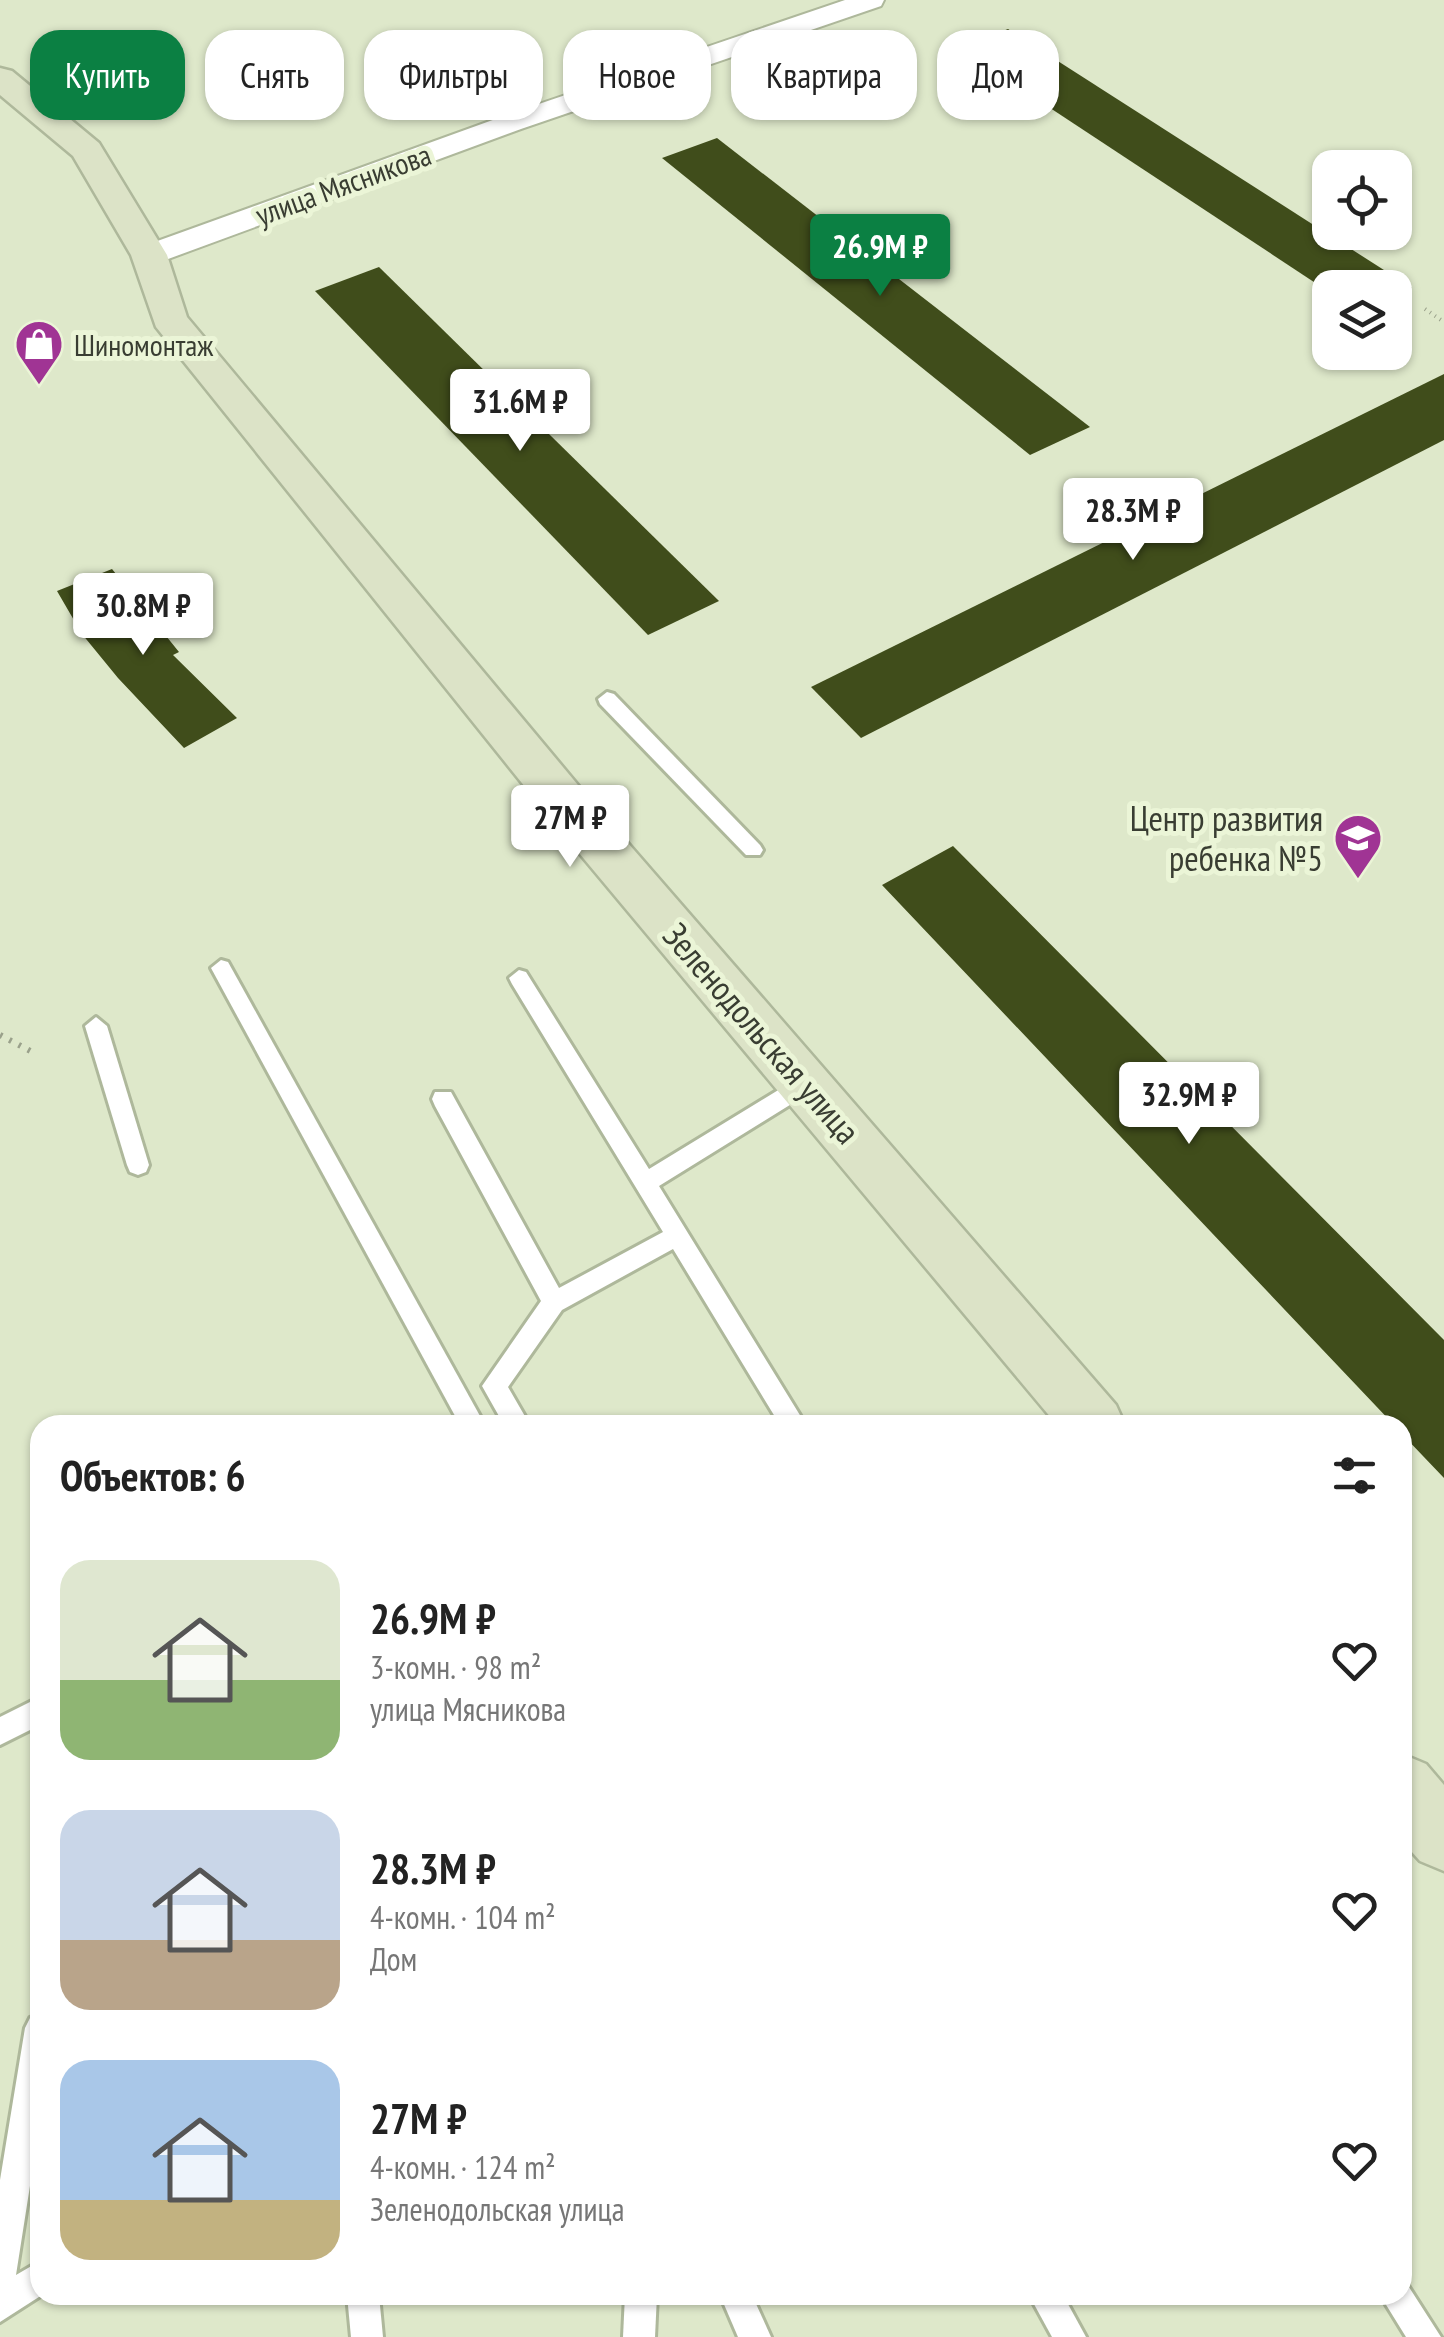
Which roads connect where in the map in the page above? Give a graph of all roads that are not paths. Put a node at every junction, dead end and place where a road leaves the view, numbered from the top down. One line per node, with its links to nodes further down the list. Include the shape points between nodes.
1 (871, 0): 3 (street, улица Мясникова)
2 (0, 78): 3 (street, via 86,150)
3 (149, 255): 9 (street, Зеленодольская улица, via 169,319 571,810)
4 (607, 699): 5 (lane)
5 (752, 850)
6 (221, 968): 15 (lane)
7 (519, 978): 12 (lane)
8 (96, 1026): 11 (lane)
9 (806, 1084): 12 (lane); 18 (street, Зеленодольская улица)
10 (443, 1099): 14 (lane)
11 (138, 1165)
12 (645, 1182): 13 (lane)
13 (678, 1235): 14 (lane); 17 (lane)
14 (554, 1302): 16 (lane, via 494,1386)
15 (467, 1415)
16 (512, 1415)
17 (788, 1415)
18 (1087, 1415)
19 (30, 1715): 20 (lane)
20 (0, 1731)
21 (1412, 1800): 22 (street)
22 (1444, 1837)
23 (30, 2090): 24 (lane)
24 (0, 2274)
25 (30, 2284): 31 (lane)
26 (364, 2305): 32 (lane)
27 (641, 2305): 33 (lane)
28 (741, 2305): 34 (lane)
29 (1050, 2305): 35 (lane)
30 (1403, 2305): 36 (lane)
31 (0, 2306)
32 (368, 2337)
33 (639, 2337)
34 (755, 2337)
35 (1070, 2337)
36 (1425, 2337)

